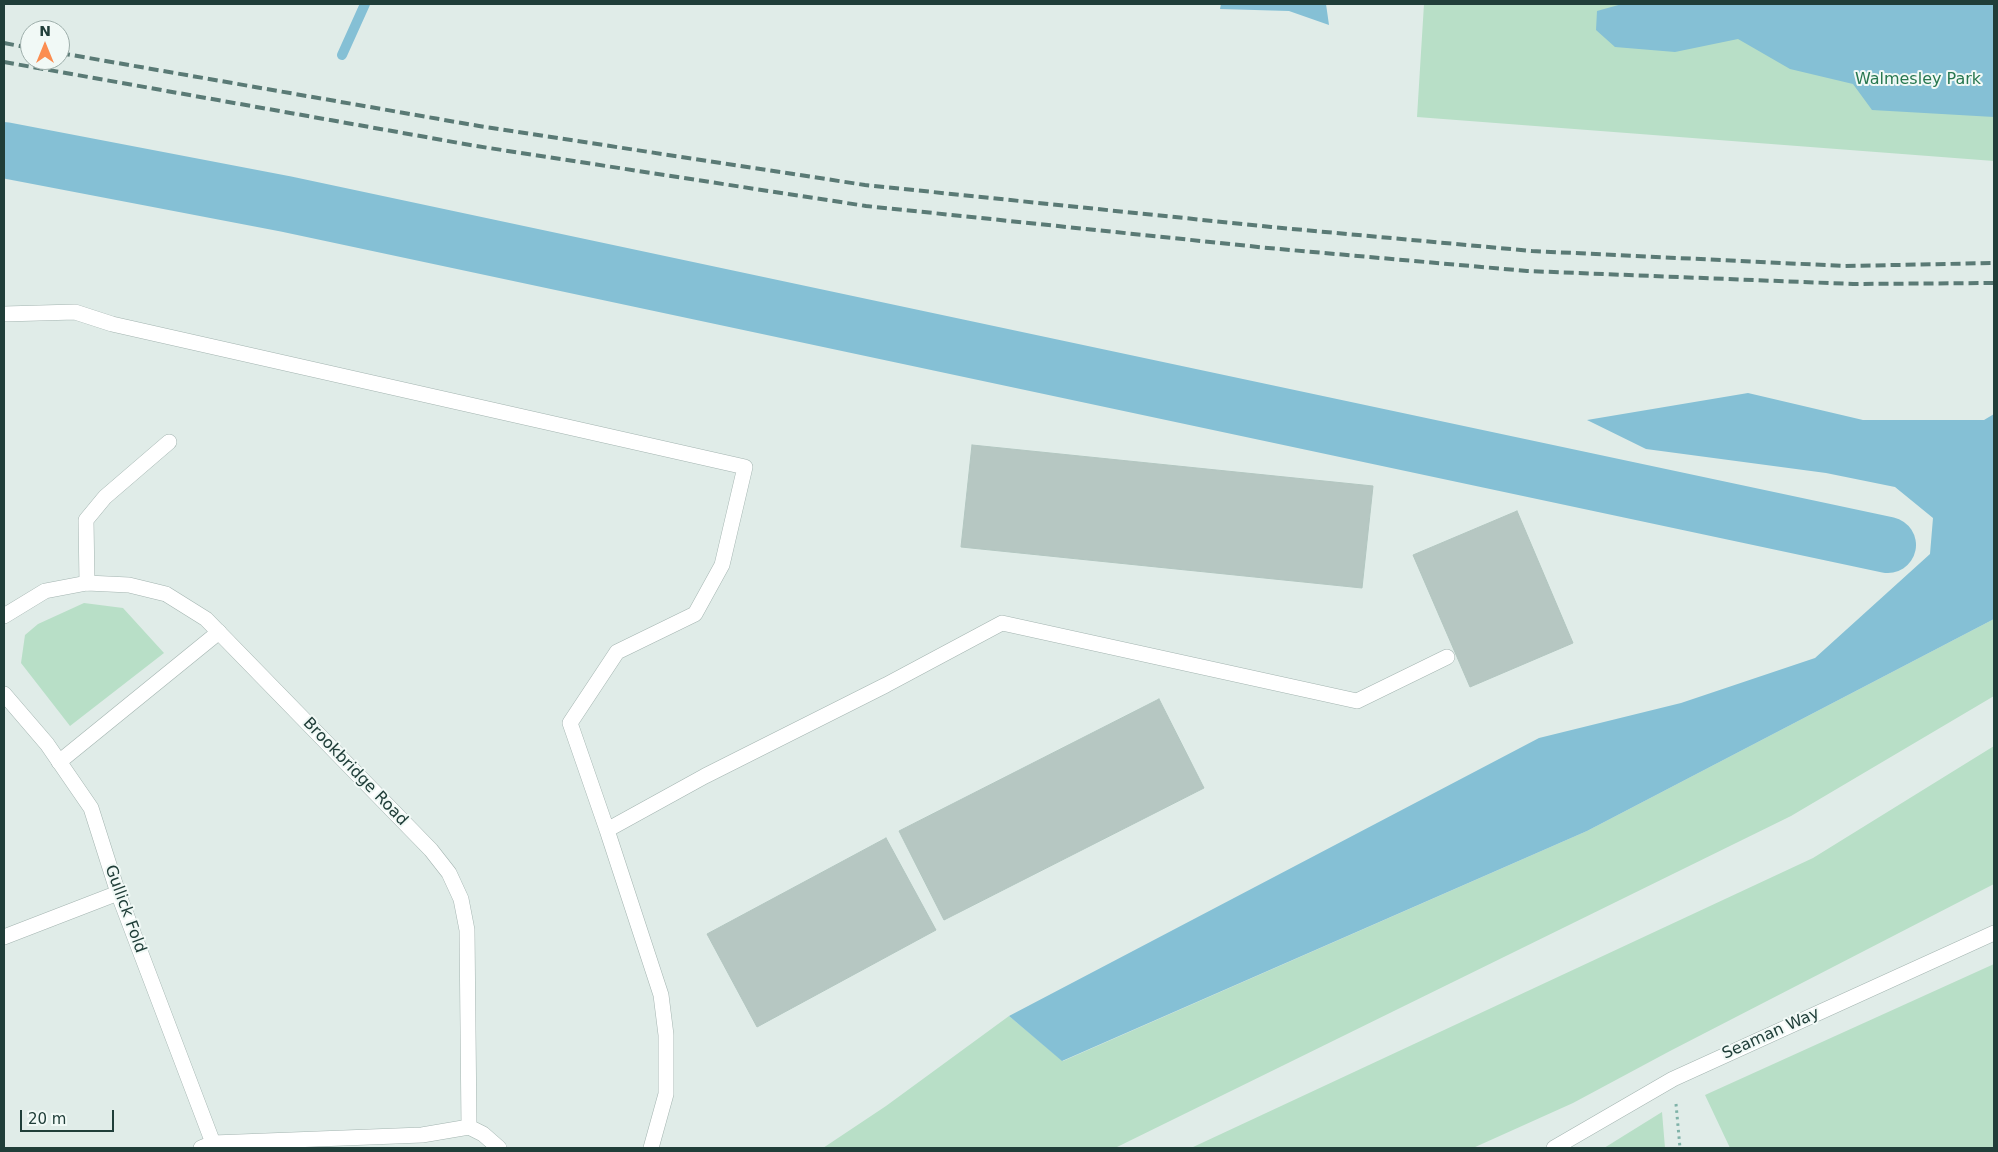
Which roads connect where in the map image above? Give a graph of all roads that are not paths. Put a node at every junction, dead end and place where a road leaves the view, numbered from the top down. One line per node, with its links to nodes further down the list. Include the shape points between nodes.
1 (4, 314): 9 (street, via 75,312 112,324 745,467 722,565 695,614 617,652 570,723)
2 (169, 442): 3 (street, via 105,496 86,520)
3 (87, 583): 4 (street, Brookbridge Road, via 44,591); 5 (street, Brookbridge Road, via 129,584 166,594 206,619)
4 (4, 616)
5 (219, 632): 8 (street); 13 (street, Brookbridge Road, via 431,850 449,873 461,899 467,930)
6 (1447, 657): 9 (street, via 1357,701 1002,623)
7 (4, 694): 8 (street, Gullick Fold)
8 (59, 762): 10 (street, Gullick Fold, via 91,808)
9 (607, 830): 16 (street, via 662,995 666,1094)
10 (118, 893): 12 (street); 14 (street, Gullick Fold)
11 (1994, 933): 17 (street, Seaman Way, via 1673,1078)
12 (4, 937)
13 (469, 1127): 14 (street, via 422,1134); 15 (street)
14 (207, 1146)
15 (499, 1148)
16 (651, 1148)
17 (1554, 1148)

